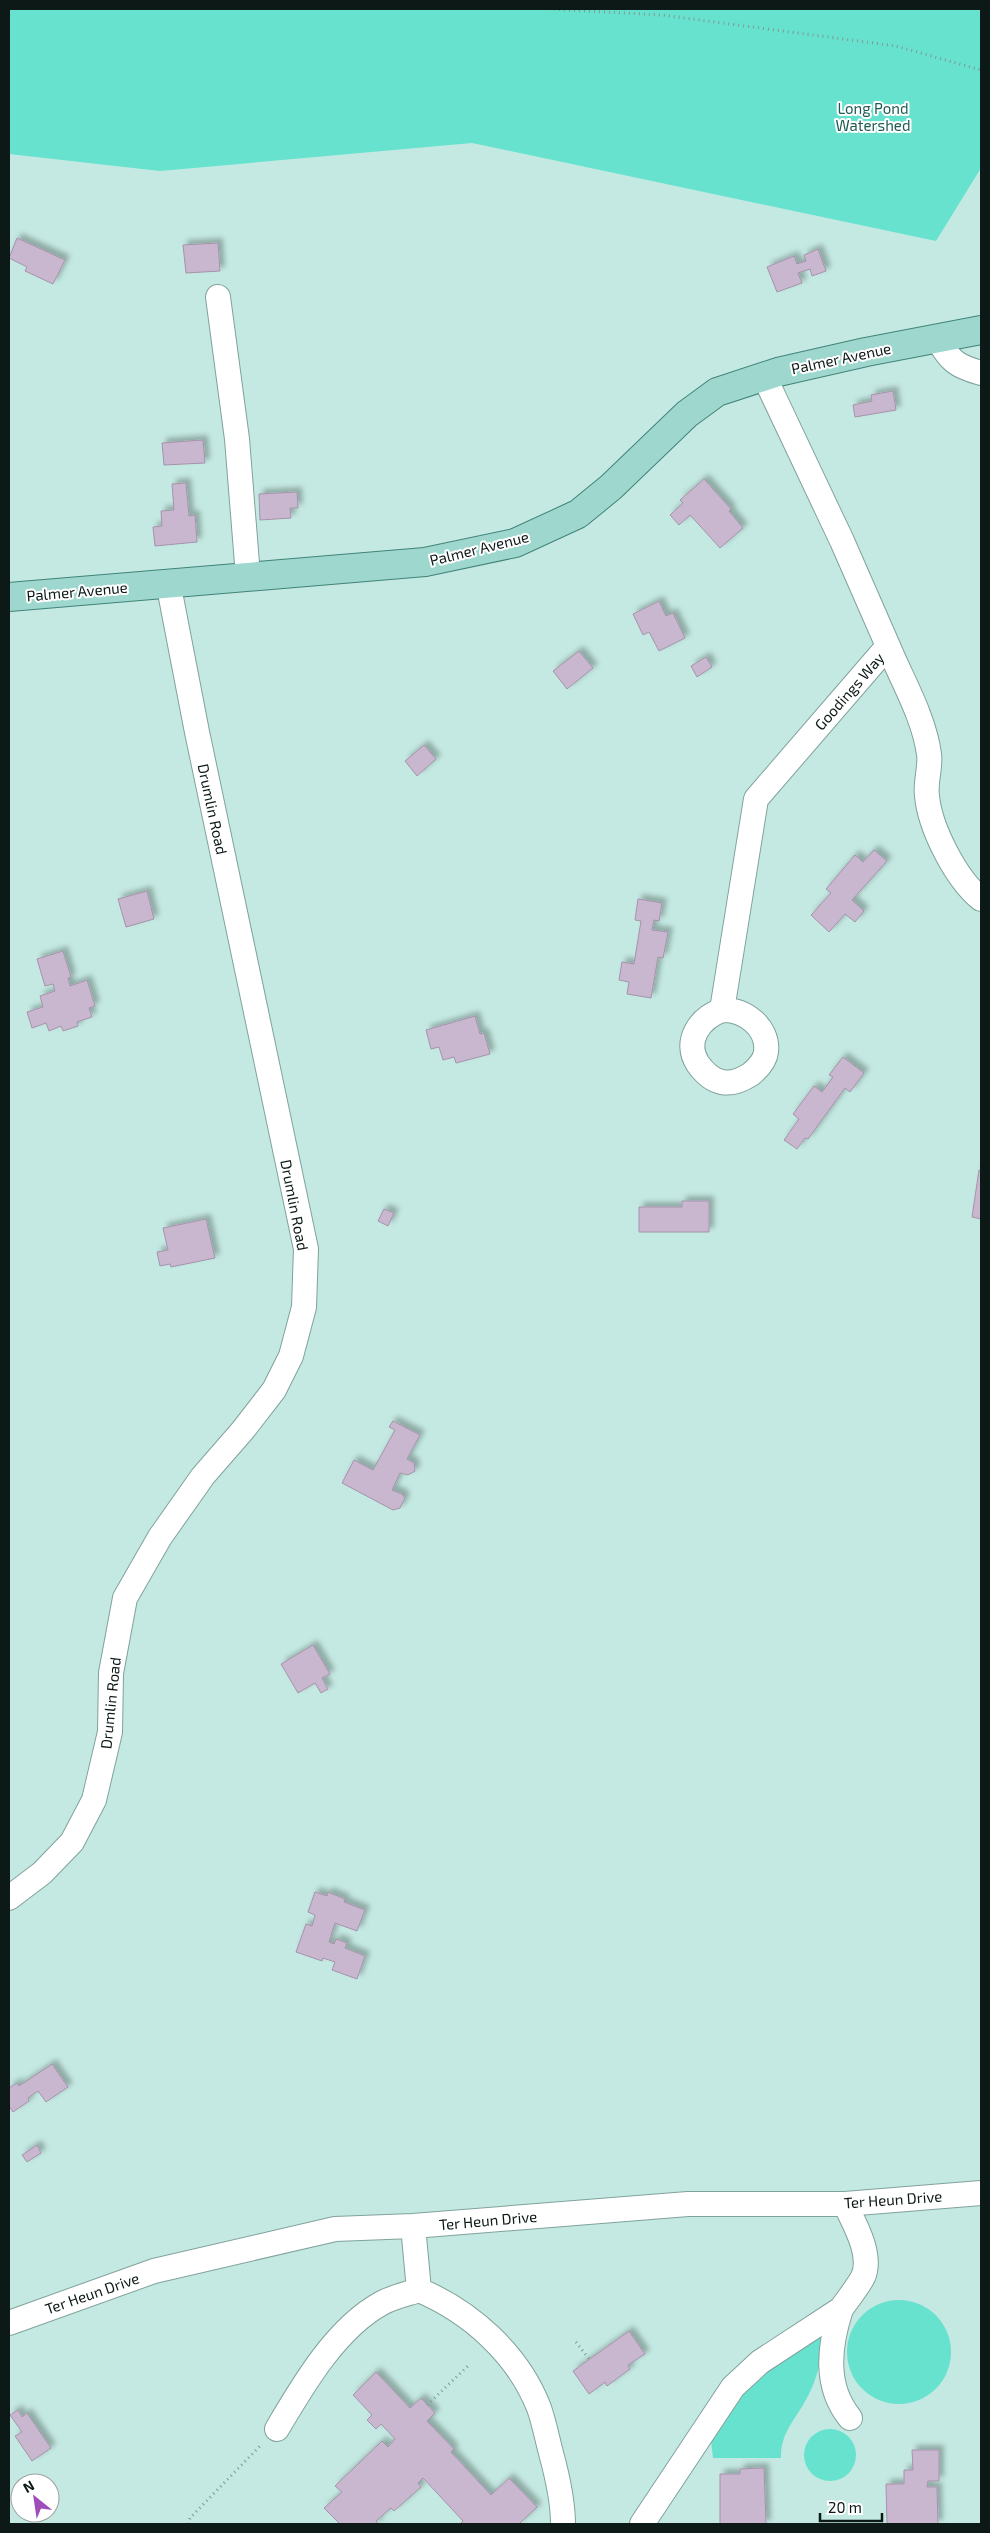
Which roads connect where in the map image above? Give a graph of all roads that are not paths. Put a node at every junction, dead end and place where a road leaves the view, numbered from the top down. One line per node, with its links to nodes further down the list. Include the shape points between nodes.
1 (218, 297): 6 (street, via 237,439)
2 (981, 330): 3 (main road, Palmer Avenue)
3 (937, 338): 4 (street, via 948,357 962,368); 5 (main road, Palmer Avenue)
4 (981, 373)
5 (764, 376): 6 (main road, Palmer Avenue, via 717,392 687,414 578,514 515,542 425,562); 9 (street, Goodings Way)
6 (248, 576): 7 (main road, Palmer Avenue)
7 (168, 582): 8 (main road, Palmer Avenue); 12 (street, Drumlin Road, via 306,1249 304,1307 291,1356 274,1390 203,1476 160,1537 125,1598 111,1673 110,1732 94,1800 72,1842 42,1873)
8 (9, 597)
9 (888, 646): 10 (street, via 921,725 929,755 926,796 934,827 945,853); 11 (street, Goodings Way, via 756,799)
10 (981, 900)
11 (722, 1010)
12 (9, 1898)
13 (981, 2193): 14 (street, Ter Heun Drive)
14 (845, 2204): 15 (street, Ter Heun Drive, via 688,2204); 17 (street, via 862,2239 865,2266 864,2276)
15 (413, 2226): 16 (street); 18 (street, Ter Heun Drive, via 335,2229 154,2271)
16 (419, 2290): 20 (street, via 382,2302 354,2324 310,2373); 21 (street, via 443,2301 470,2320 510,2358 527,2382 539,2409 556,2473)
17 (841, 2309): 19 (street, via 834,2331 831,2376 835,2395); 22 (street, via 760,2362 733,2388)
18 (9, 2323)
19 (850, 2418)
20 (277, 2429)
21 (563, 2524)
22 (642, 2524)

